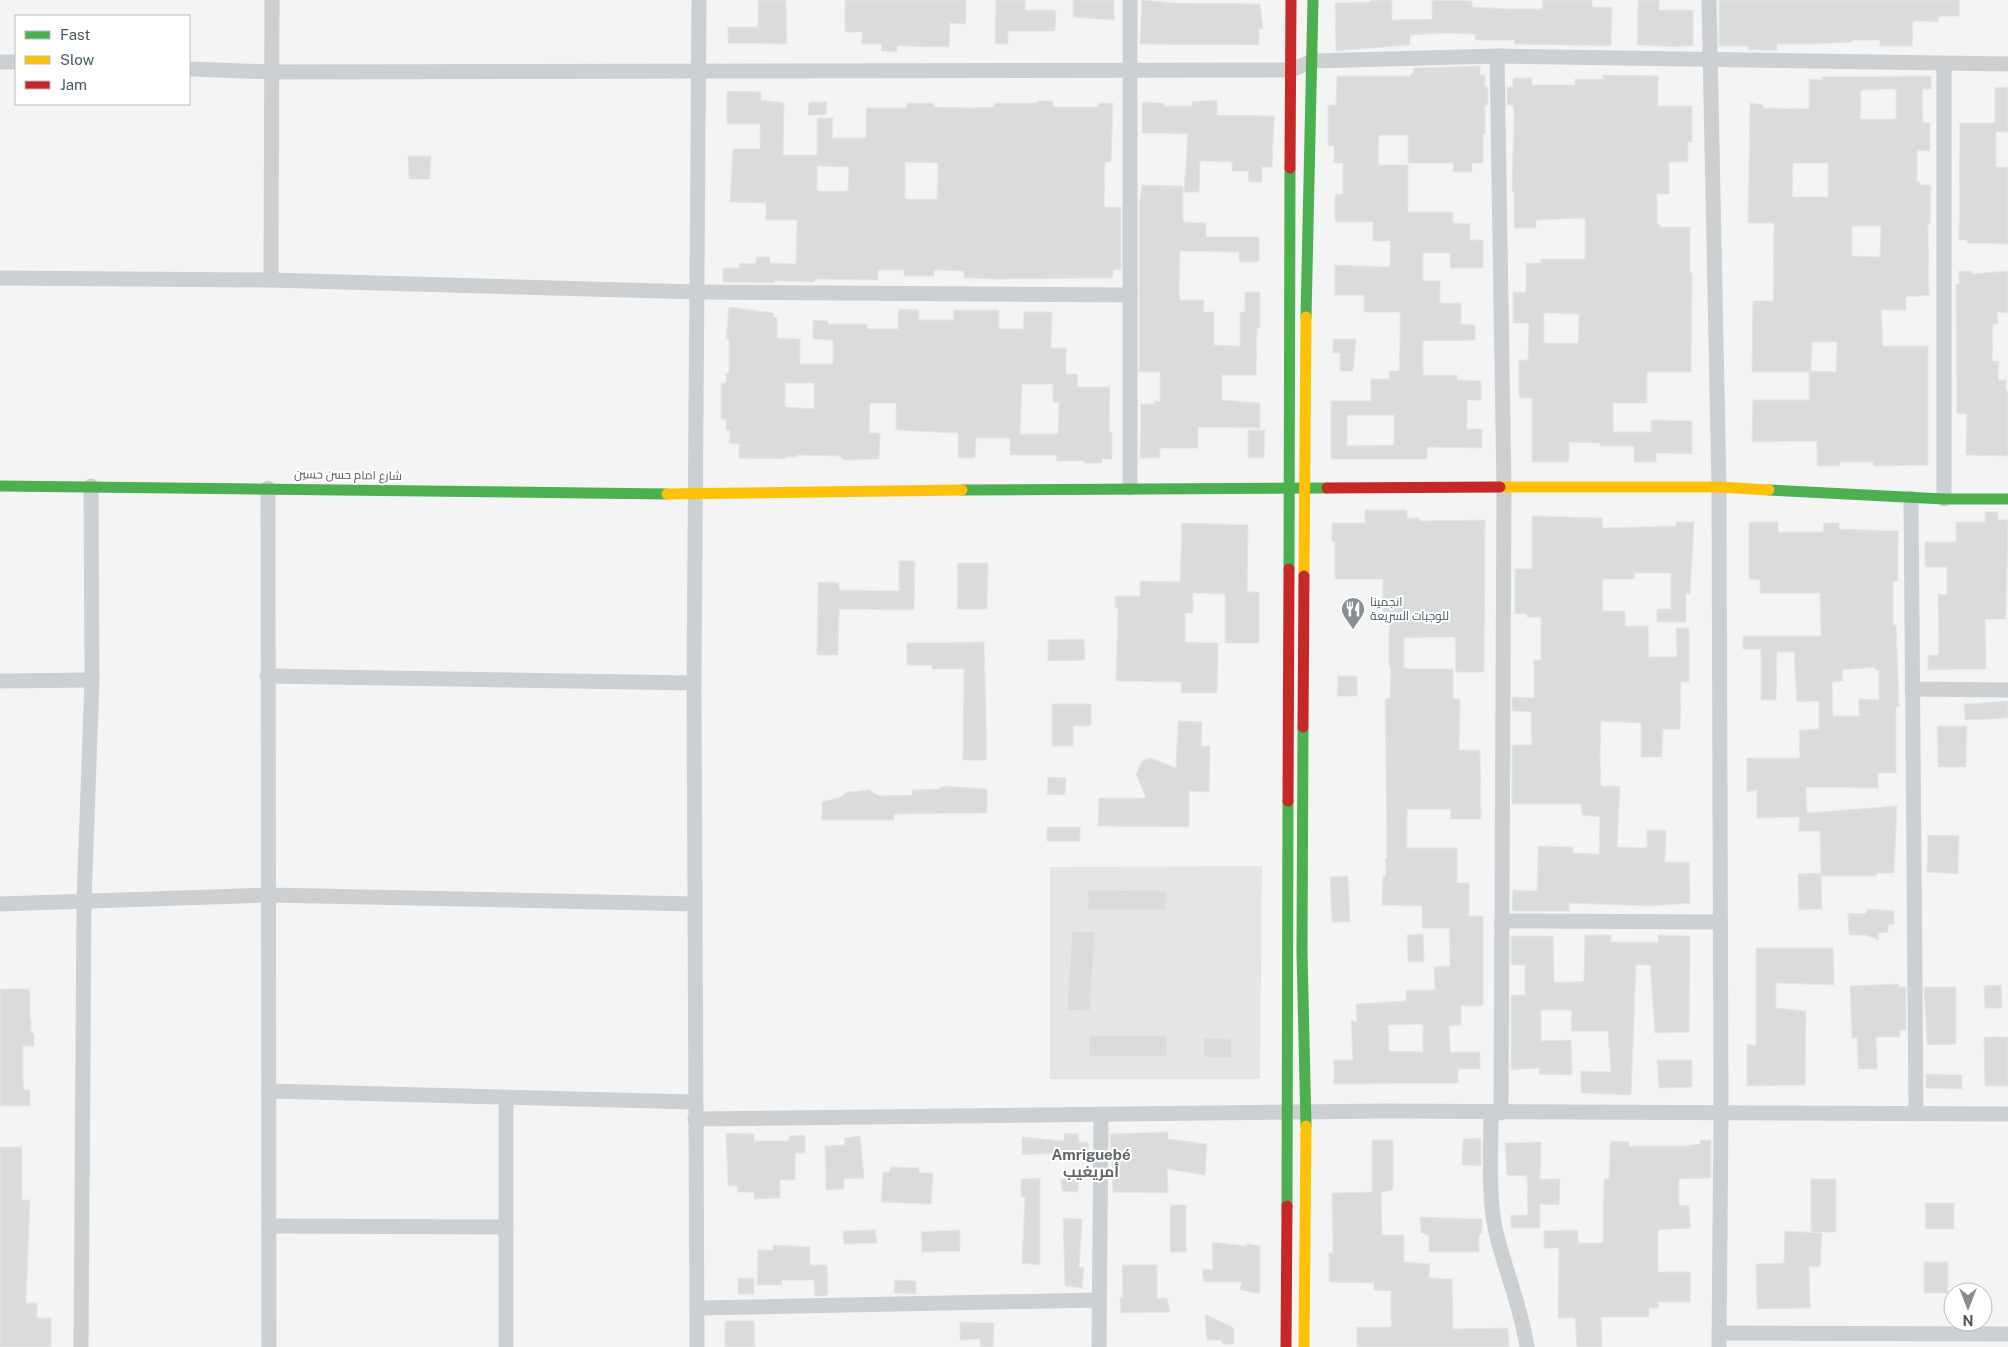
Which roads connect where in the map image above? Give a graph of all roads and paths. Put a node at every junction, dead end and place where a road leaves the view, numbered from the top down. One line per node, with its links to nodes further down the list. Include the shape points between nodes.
1 (272, 0): 18 (street)
2 (699, 0): 16 (street)
3 (1130, 0): 15 (street)
4 (1291, 0): 17 (street)
5 (1313, 0): 8 (street)
6 (1709, 0): 9 (street)
7 (1497, 56): 8 (street); 9 (street); 25 (street)
8 (1312, 61): 17 (street); 29 (street)
9 (1710, 61): 12 (street); 26 (street)
10 (0, 62): 11 (street)
11 (15, 62)
12 (1944, 64): 13 (street); 33 (street)
13 (2008, 64)
14 (190, 69): 18 (street)
15 (1131, 69): 16 (street); 17 (street); 22 (street)
16 (699, 70): 18 (street); 21 (street)
17 (1291, 70): 30 (street)
18 (272, 72): 20 (street)
19 (0, 278): 20 (street)
20 (271, 280): 21 (street)
21 (697, 292): 22 (street); 31 (street)
22 (1130, 295): 28 (street)
23 (0, 486): 24 (street, شارع امام حسن حسين)
24 (91, 486): 27 (street, شارع امام حسن حسين); 36 (street)
25 (1504, 487): 26 (street, شارع امام حسن حسين); 29 (street, شارع امام حسن حسين); 45 (street)
26 (1719, 487): 32 (street, شارع امام حسن حسين); 46 (street)
27 (268, 488): 31 (street, شارع امام حسن حسين); 35 (street)
28 (1130, 488): 30 (street, شارع امام حسن حسين); 31 (street, شارع امام حسن حسين)
29 (1306, 488): 30 (street, شارع امام حسن حسين); 51 (street, via 1302,942)
30 (1289, 489): 53 (street)
31 (696, 494): 38 (street)
32 (1911, 498): 33 (street, شارع امام حسن حسين); 39 (street)
33 (1944, 500): 34 (street, شارع امام حسن حسين)
34 (2008, 500)
35 (267, 676): 38 (street); 41 (street)
36 (92, 680): 37 (street); 42 (street)
37 (0, 681)
38 (694, 683): 44 (street)
39 (1912, 689): 40 (street); 54 (street)
40 (2008, 690)
41 (268, 895): 42 (street); 44 (street); 47 (street)
42 (84, 901): 43 (street); 64 (street)
43 (0, 904)
44 (695, 904): 49 (street)
45 (1502, 921): 46 (street); 50 (street)
46 (1720, 922): 52 (street)
47 (269, 1091): 48 (street); 58 (street)
48 (506, 1098): 49 (street); 59 (street)
49 (694, 1102): 57 (street)
50 (1496, 1112): 51 (street); 52 (street); 71 (street, via 1491,1181 1495,1226 1524,1324)
51 (1305, 1113): 53 (street); 70 (street)
52 (1721, 1113): 54 (street); 63 (street)
53 (1287, 1114): 56 (street); 69 (street)
54 (1916, 1114): 55 (street)
55 (2008, 1114)
56 (1101, 1116): 57 (street); 60 (street)
57 (695, 1119): 61 (street)
58 (269, 1226): 59 (street); 65 (street)
59 (506, 1227): 66 (street)
60 (1099, 1300): 61 (street); 68 (street)
61 (698, 1308): 67 (street)
62 (2008, 1334): 63 (street)
63 (1719, 1340)
64 (80, 1347)
65 (269, 1347)
66 (506, 1347)
67 (697, 1347)
68 (1099, 1347)
69 (1286, 1347)
70 (1304, 1347)
71 (1527, 1347)

